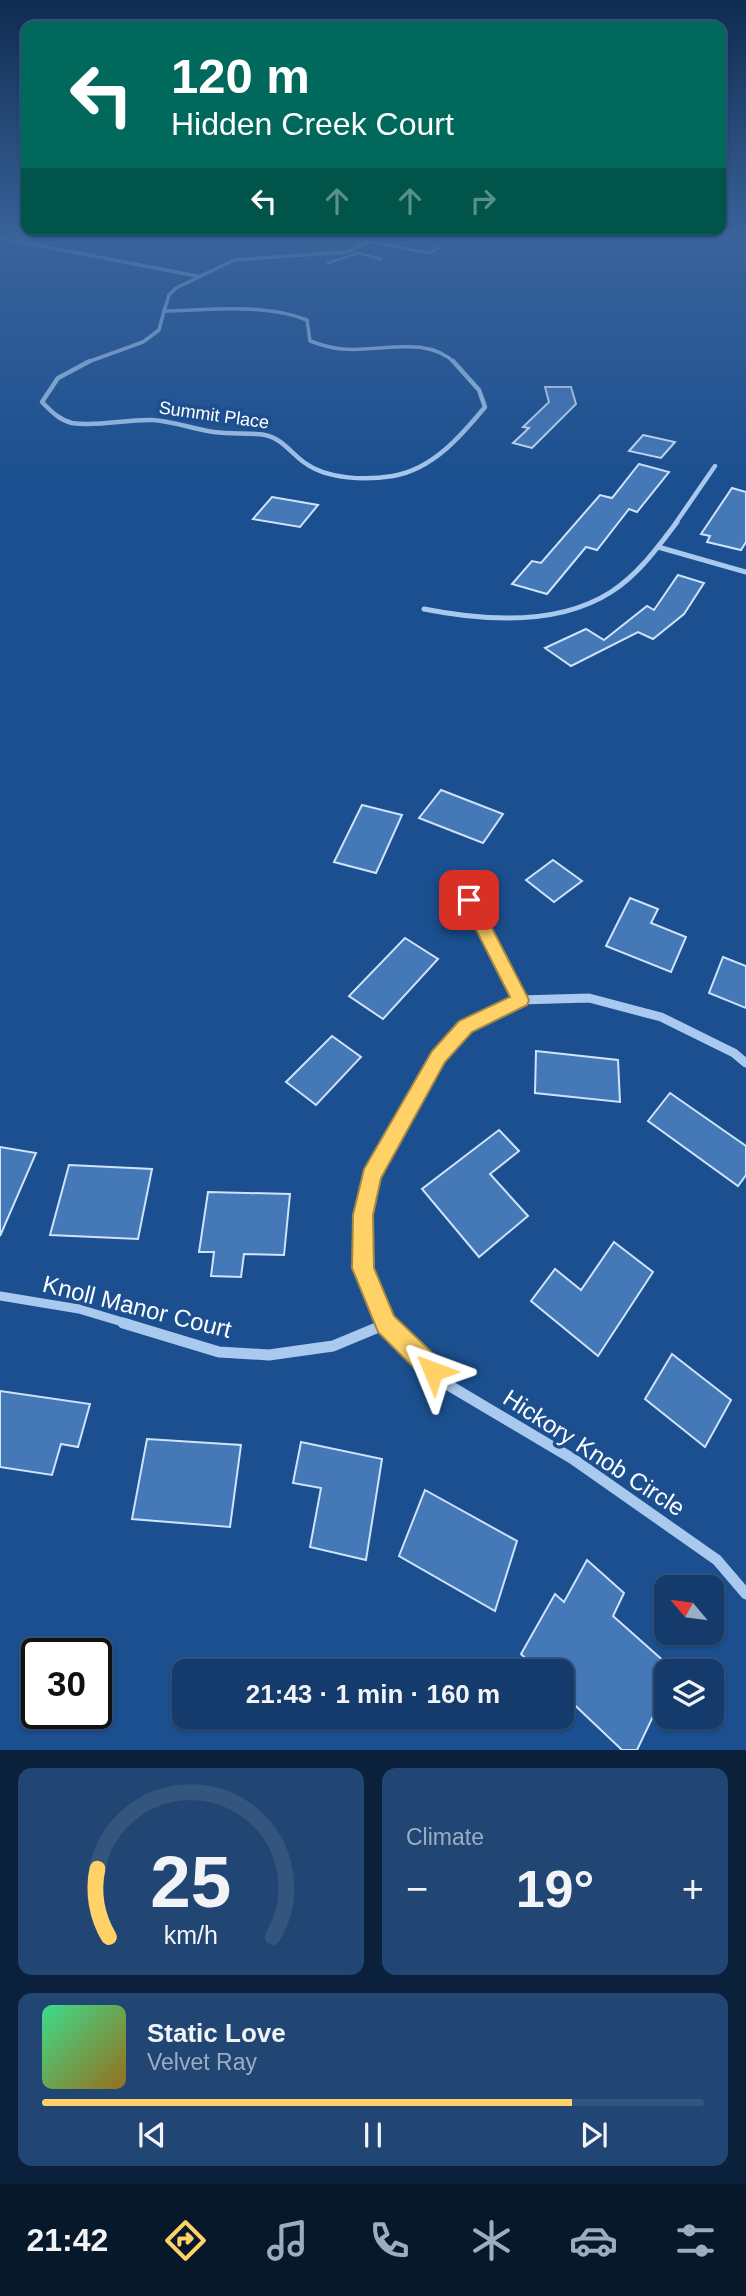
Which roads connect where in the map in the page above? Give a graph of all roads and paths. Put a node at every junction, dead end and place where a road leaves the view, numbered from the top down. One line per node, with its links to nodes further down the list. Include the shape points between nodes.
1 (162, 318): 2 (street, Summit Place, via 159,330 139,344 55,378 42,402 65,422 164,421 215,432 268,435 310,466 360,476 419,469 485,407 483,393 449,358 409,348 320,346 310,341 307,320)
2 (300, 318)
3 (715, 466): 4 (street)
4 (658, 547): 5 (street); 6 (street, via 612,593 553,614 469,616)
5 (746, 572)
6 (424, 609)
7 (469, 900): 8 (street)
8 (520, 1000): 9 (street, Hickory Knob Circle, via 589,998 661,1017); 11 (street, Hickory Knob Circle, via 465,1026 439,1057 372,1176 363,1215 363,1268)
9 (746, 1063)
10 (0, 1296): 11 (street, Knoll Manor Court, via 79,1310 219,1352 269,1355 333,1346)
11 (386, 1324): 12 (street, Hickory Knob Circle, via 450,1386 584,1466 717,1560)
12 (746, 1594)

